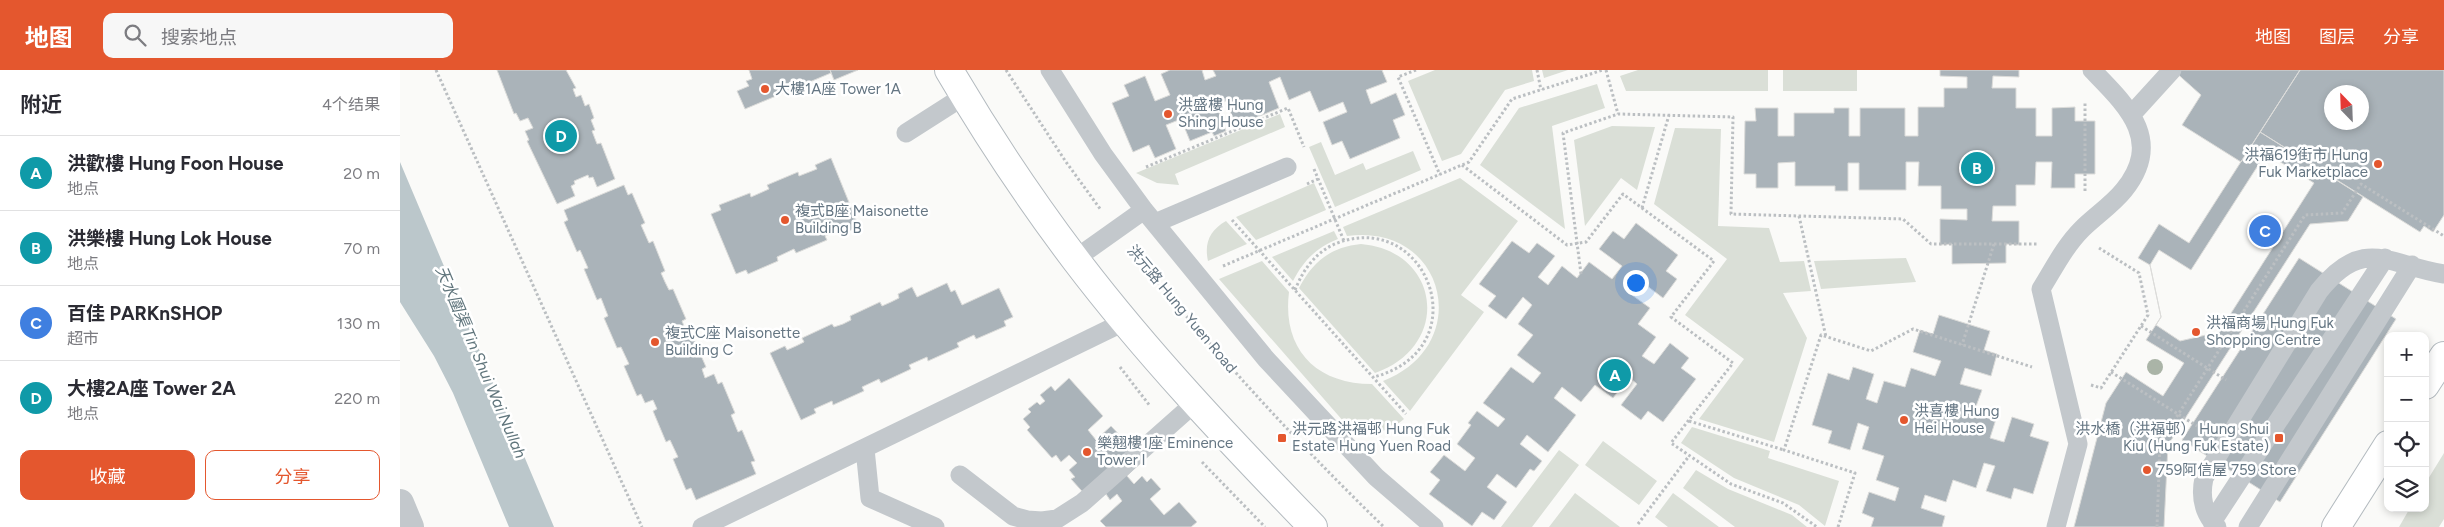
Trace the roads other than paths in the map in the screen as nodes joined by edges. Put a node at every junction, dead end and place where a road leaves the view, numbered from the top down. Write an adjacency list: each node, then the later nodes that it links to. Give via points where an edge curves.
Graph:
1 (949, 70): 5 (street)
2 (1050, 70): 9 (lane, via 1103,154)
3 (2092, 70): 6 (lane)
4 (2172, 70): 6 (lane)
5 (964, 96): 7 (lane); 11 (street, via 1024,189)
6 (2132, 114): 26 (lane, via 2141,144 2134,174 2124,190 2069,244 2041,289 2078,444)
7 (906, 133)
8 (1287, 167): 9 (lane)
9 (1150, 216): 11 (lane, via 1115,230); 25 (lane, via 1266,359 1376,476)
10 (2385, 258): 12 (lane); 20 (lane); 20 (lane, via 2368,258 2348,264 2333,274 2319,291 2204,478 2201,493 2205,509)
11 (1075, 259): 14 (street)
12 (2412, 265): 13 (lane); 27 (lane)
13 (2444, 274)
14 (1126, 321): 15 (street); 16 (lane)
15 (1196, 402): 18 (lane, via 1082,503 1057,518 1042,521 1013,516); 24 (street)
16 (865, 449): 22 (lane); 23 (lane, via 870,498)
17 (2384, 451): 28 (street)
18 (960, 475)
19 (400, 503): 21 (street)
20 (2215, 525)
21 (410, 527)
22 (702, 527)
23 (935, 527)
24 (1314, 527)
25 (1434, 527)
26 (2056, 527)
27 (2248, 527)
28 (2336, 527)

